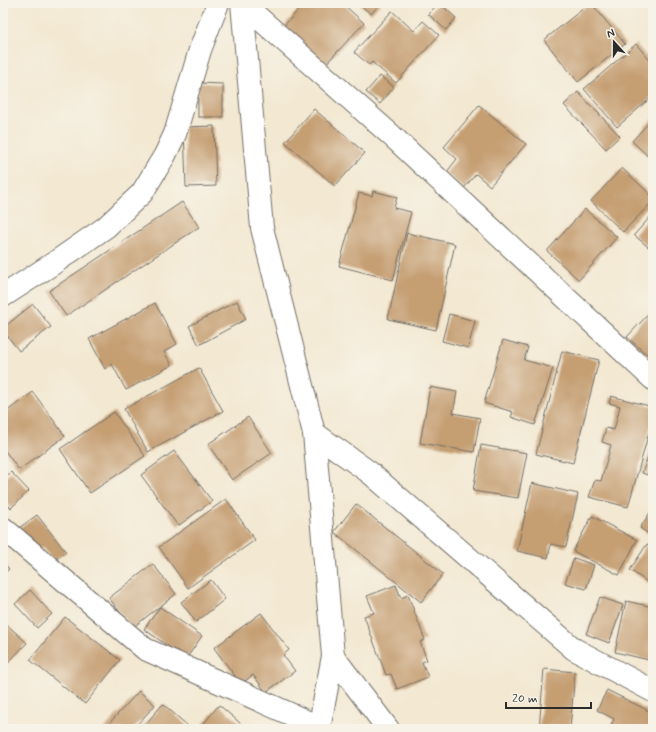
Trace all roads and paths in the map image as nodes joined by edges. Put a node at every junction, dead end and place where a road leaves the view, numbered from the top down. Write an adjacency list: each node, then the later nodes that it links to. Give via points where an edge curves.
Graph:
1 (218, 3): 3 (street, via 200,50 175,134 166,156 142,193 106,227)
2 (250, 6): 4 (street); 5 (street, via 262,228)
3 (3, 296)
4 (653, 379)
5 (314, 433): 7 (street); 8 (street, via 369,472 574,649)
6 (3, 528): 9 (street, via 146,649)
7 (333, 656): 9 (street); 10 (street)
8 (653, 691)
9 (319, 728)
10 (388, 729)

